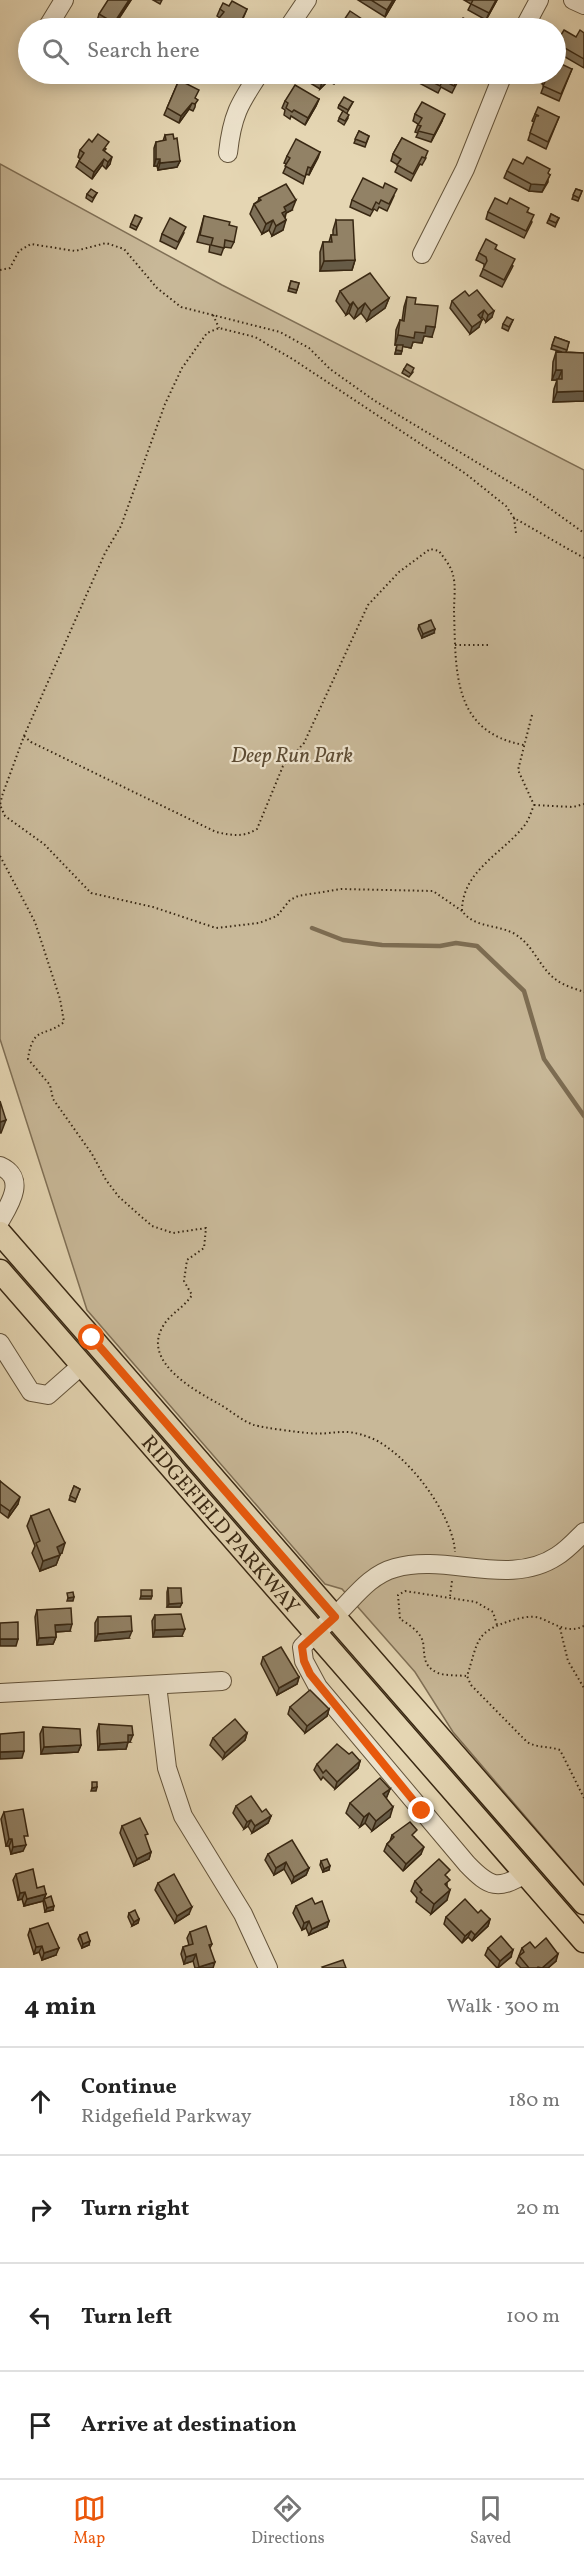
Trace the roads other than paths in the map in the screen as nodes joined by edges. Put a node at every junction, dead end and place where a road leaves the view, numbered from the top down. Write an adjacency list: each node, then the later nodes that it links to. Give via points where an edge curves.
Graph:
1 (64, 0): 6 (street)
2 (307, 0): 7 (street)
3 (539, 0): 8 (street)
4 (573, 0): 5 (street)
5 (584, 5)
6 (53, 18)
7 (295, 18)
8 (529, 18)
9 (252, 84): 11 (street, via 231,122)
10 (499, 84): 12 (street, via 465,169)
11 (228, 153)
12 (422, 254)
13 (0, 1166): 14 (street, via 10,1172 15,1186 15,1195)
14 (0, 1221)
15 (0, 1233): 20 (main road, RIDGEFIELD PARKWAY)
16 (0, 1271): 18 (main road, RIDGEFIELD PARKWAY)
17 (0, 1343): 18 (street, via 31,1392 48,1395)
18 (82, 1365): 21 (main road, RIDGEFIELD PARKWAY)
19 (584, 1532): 20 (street, via 557,1556 532,1567 407,1565 380,1574)
20 (335, 1617): 21 (street); 26 (main road, RIDGEFIELD PARKWAY)
21 (315, 1633): 25 (main road, RIDGEFIELD PARKWAY); 25 (street, via 302,1647 304,1661 318,1687 467,1864 479,1877 496,1884 505,1885)
22 (222, 1681): 23 (street)
23 (157, 1685): 24 (street); 28 (street, via 167,1768 183,1816 243,1914)
24 (0, 1693)
25 (525, 1874): 27 (main road, RIDGEFIELD PARKWAY)
26 (584, 1903)
27 (584, 1941)
28 (268, 1968)

